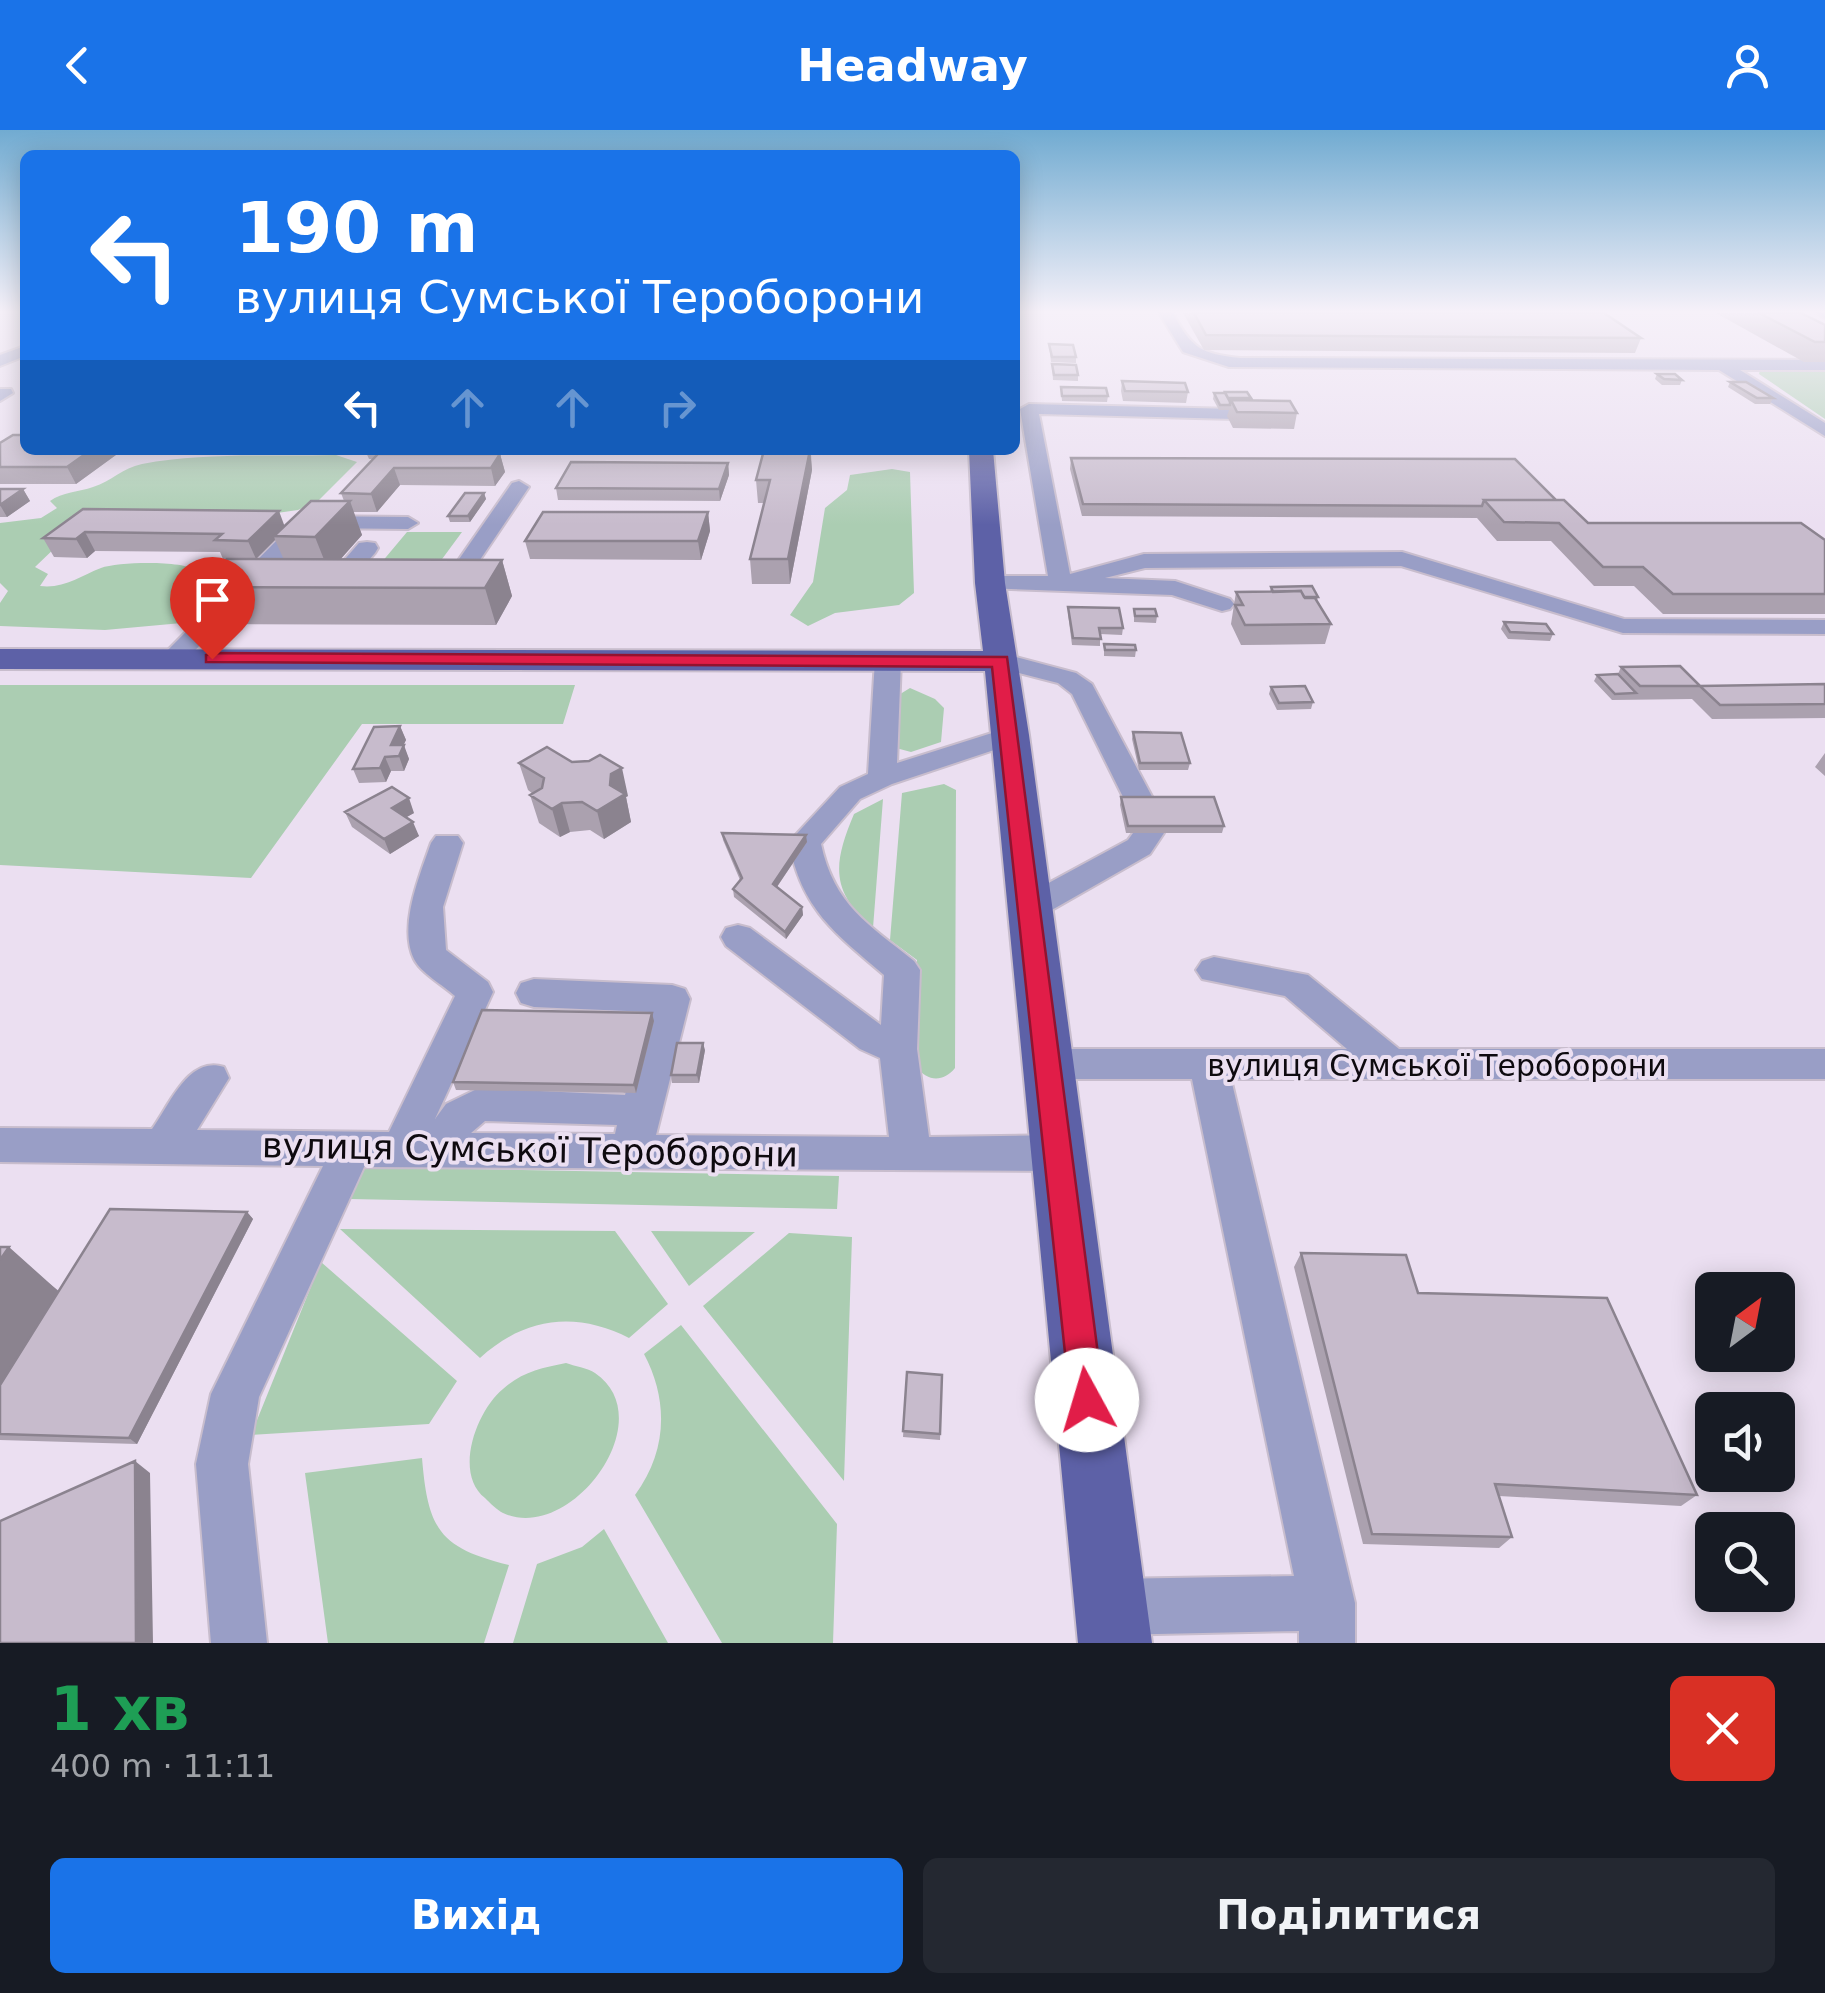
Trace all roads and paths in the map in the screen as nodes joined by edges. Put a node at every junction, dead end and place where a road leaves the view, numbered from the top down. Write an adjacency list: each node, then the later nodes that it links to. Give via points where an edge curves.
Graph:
1 (1751, 384): 3 (street)
2 (1235, 414): 9 (street, via 1029,409)
3 (1825, 431)
4 (980, 455): 8 (main road)
5 (519, 487): 13 (street, via 440,588)
6 (408, 523): 10 (street, via 306,522)
7 (368, 548): 12 (street, via 323,588)
8 (990, 583): 9 (street); 19 (main road)
9 (1060, 583): 14 (street, via 1175,588); 15 (street, via 1144,561 1402,560 1623,626)
10 (241, 587): 11 (street); 17 (street)
11 (278, 587)
12 (371, 588)
13 (486, 588)
14 (1222, 604)
15 (1825, 626)
16 (0, 659): 17 (main road)
17 (172, 659): 18 (main road)
18 (888, 660): 19 (main road); 21 (street)
19 (1000, 661): 20 (main road); 23 (street, via 1067,678 1083,690 1145,819 1140,847)
20 (1011, 735): 21 (street); 23 (main road)
21 (882, 778): 27 (street, via 850,793 805,842 810,878 843,924 902,970)
22 (447, 843): 37 (street, via 426,906 429,954 475,992)
23 (1031, 907): 28 (main road)
24 (738, 937): 27 (street, via 873,1038)
25 (1214, 970): 31 (street, via 1295,984)
26 (534, 993): 33 (street, via 672,998)
27 (898, 1049): 39 (street)
28 (1050, 1064): 30 (street, вулиця Сумської Тероборони); 38 (main road)
29 (1825, 1064): 31 (street, вулиця Сумської Тероборони)
30 (1208, 1065): 31 (street, вулиця Сумської Тероборони); 40 (street)
31 (1392, 1065)
32 (210, 1078): 35 (street)
33 (636, 1134): 37 (street, вулиця Сумської Тероборони); 39 (street, вулиця Сумської Тероборони)
34 (0, 1145): 35 (street, вулиця Сумської Тероборони)
35 (164, 1145): 36 (street, вулиця Сумської Тероборони)
36 (352, 1149): 37 (street, вулиця Сумської Тероборони); 42 (street, via 235,1394 222,1464)
37 (419, 1150)
38 (1060, 1153): 39 (street, вулиця Сумської Тероборони); 41 (main road)
39 (911, 1155)
40 (1327, 1623): 41 (street)
41 (1113, 1625)
42 (239, 1643)

